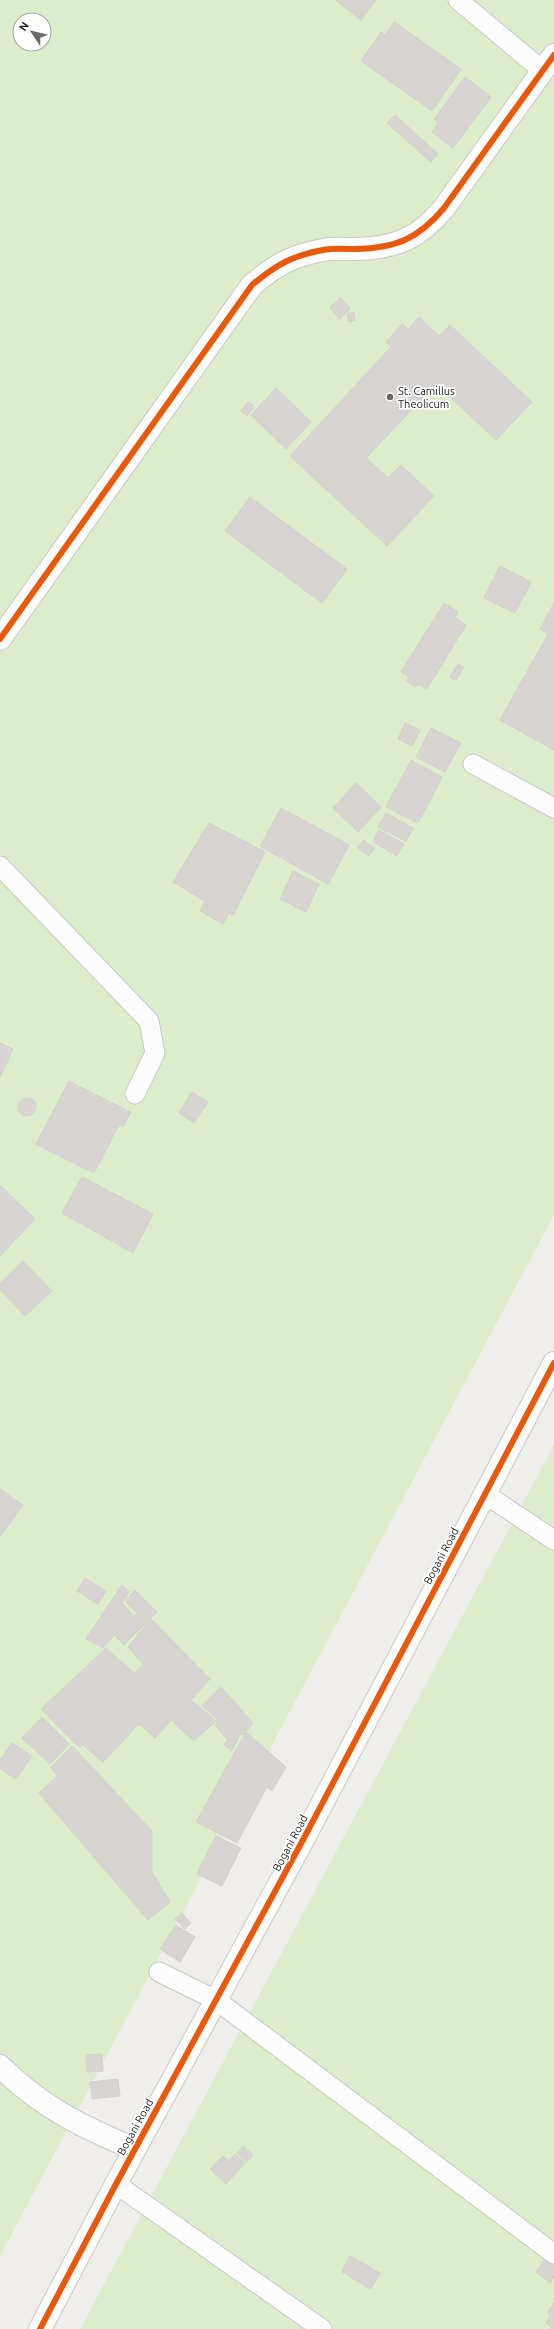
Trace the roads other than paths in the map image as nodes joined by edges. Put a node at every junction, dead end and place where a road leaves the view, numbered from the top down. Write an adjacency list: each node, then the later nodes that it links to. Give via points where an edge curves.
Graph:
1 (458, 0): 2 (lane)
2 (548, 63): 3 (street, via 444,208 425,229 406,240 380,248 324,250 298,256 275,266 252,285)
3 (0, 639)
4 (473, 764): 5 (lane)
5 (554, 808)
6 (0, 866): 7 (lane, via 149,1021 155,1053)
7 (136, 1094)
8 (554, 1363): 9 (street, Bogani Road)
9 (485, 1494): 10 (lane); 12 (street, Bogani Road)
10 (554, 1540)
11 (159, 1972): 12 (lane)
12 (216, 2000): 14 (street, Bogani Road); 16 (lane)
13 (0, 2066): 14 (street, via 47,2107 84,2128)
14 (135, 2149): 15 (street, Bogani Road)
15 (116, 2184): 17 (street, Bogani Road); 18 (lane)
16 (554, 2254)
17 (40, 2329)
18 (322, 2329)

